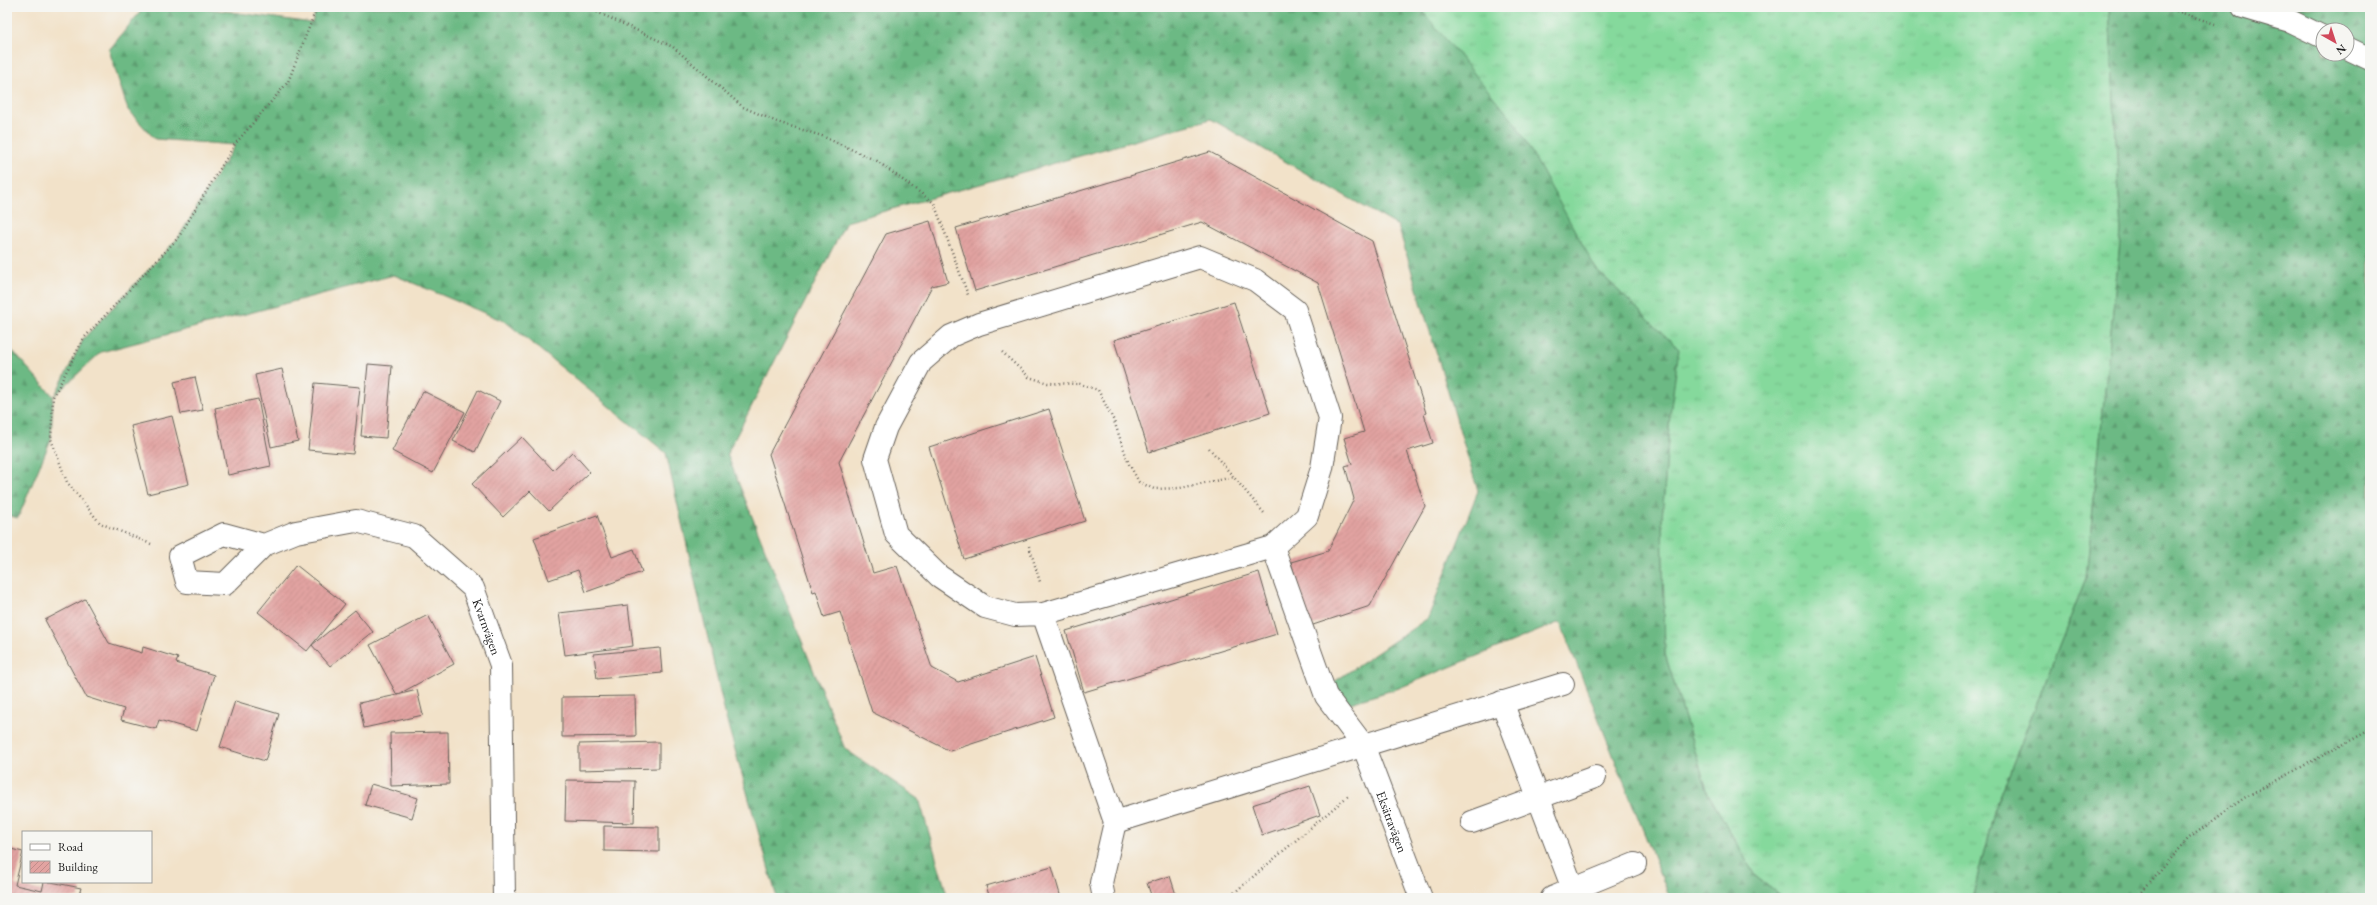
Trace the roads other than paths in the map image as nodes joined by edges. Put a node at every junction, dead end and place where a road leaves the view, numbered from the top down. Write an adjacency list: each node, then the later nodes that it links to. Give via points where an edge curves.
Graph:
1 (2243, 7): 2 (street, via 2290,21)
2 (2315, 32)
3 (2355, 52): 4 (street)
4 (2370, 59)
5 (264, 545): 5 (street, Kvarnvägen, via 225,584 187,582 180,556 224,534); 17 (street, Kvarnvägen, via 296,532 356,521 414,536 472,588 501,665)
6 (1273, 547): 7 (street); 7 (street, via 1306,516 1322,468 1330,418 1295,310 1255,280 1200,257 979,324 951,336 921,362 886,427 875,459 896,534 940,576 984,607 1014,615); 10 (street, Eksätravägen, via 1326,696)
7 (1043, 614): 13 (street)
8 (1563, 684): 9 (street)
9 (1502, 702): 10 (street); 12 (street)
10 (1363, 745): 13 (street); 19 (street, Eksätravägen)
11 (1595, 777): 12 (street)
12 (1538, 798): 14 (street); 16 (street)
13 (1114, 822): 18 (street, via 1101,883)
14 (1472, 822)
15 (1635, 864): 16 (street)
16 (1573, 889): 20 (street)
17 (504, 898)
18 (1104, 898)
19 (1421, 898)
20 (1552, 898)

